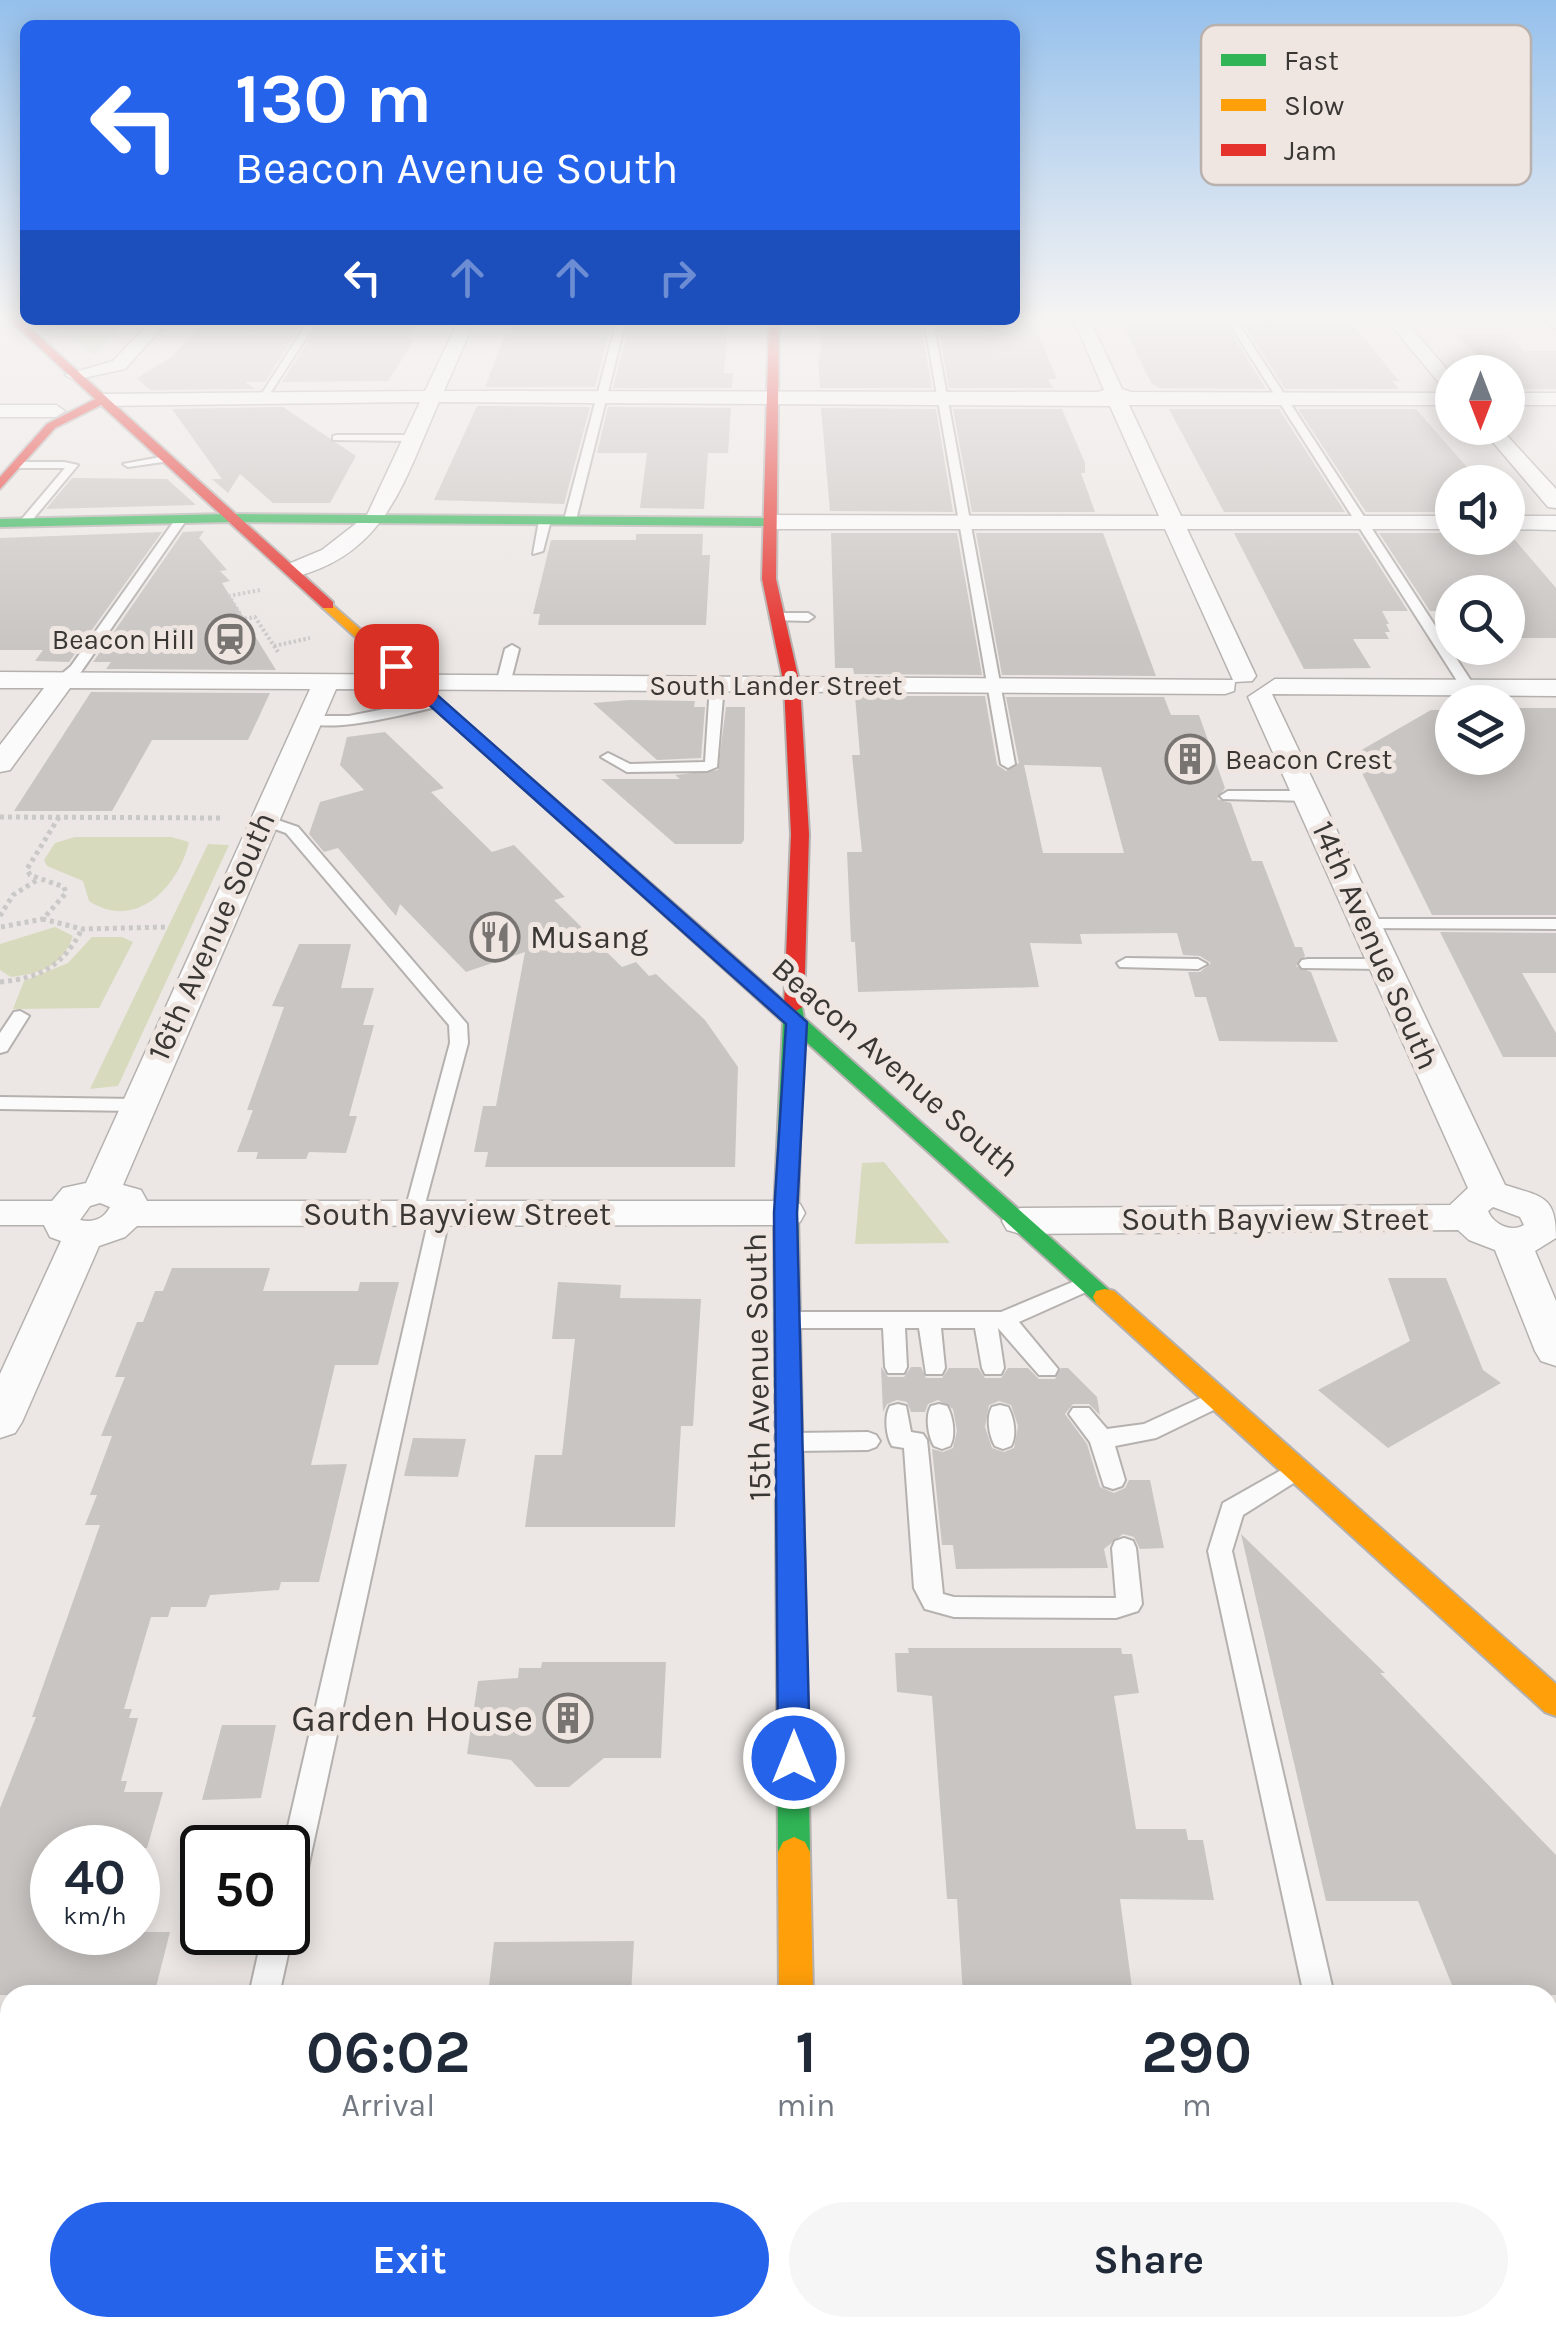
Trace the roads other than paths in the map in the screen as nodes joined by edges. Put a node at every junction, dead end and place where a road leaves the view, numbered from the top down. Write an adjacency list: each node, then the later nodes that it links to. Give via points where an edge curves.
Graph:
1 (46, 429): 14 (main road)
2 (134, 429): 12 (main road, Beacon Avenue South)
3 (414, 429): 10 (street)
4 (594, 429): 21 (lane)
5 (771, 429): 23 (main road, 15th Avenue South)
6 (948, 429): 24 (lane)
7 (1130, 429): 25 (street, 14th Avenue South)
8 (1302, 429): 27 (lane)
9 (337, 438): 10 (lane)
10 (410, 438): 18 (street)
11 (1505, 445): 16 (street)
12 (166, 459): 13 (lane); 17 (main road, Beacon Avenue South)
13 (128, 464)
14 (16, 466): 15 (main road); 22 (lane, via 69,465)
15 (0, 485)
16 (1556, 502)
17 (230, 518): 18 (main road); 19 (main road); 32 (main road, Beacon Avenue South)
18 (376, 518): 20 (main road); 32 (street, via 330,555)
19 (181, 519): 22 (main road); 37 (lane)
20 (545, 520): 21 (main road); 31 (lane)
21 (570, 520): 23 (main road)
22 (25, 522): 26 (main road)
23 (768, 522): 24 (street); 33 (main road, 15th Avenue South)
24 (965, 522): 25 (street); 44 (lane)
25 (1173, 522): 27 (street); 45 (street, 14th Avenue South)
26 (0, 523)
27 (1364, 523): 28 (street); 43 (lane)
28 (1435, 523)
29 (1525, 523): 30 (street)
30 (1556, 523)
31 (537, 551)
32 (294, 570): 39 (main road, Beacon Avenue South)
33 (776, 617): 34 (lane); 42 (main road, 15th Avenue South)
34 (808, 617)
35 (512, 649): 40 (lane)
36 (0, 680): 37 (street, South Lander Street)
37 (63, 680): 38 (street, South Lander Street); 52 (street)
38 (326, 683): 39 (street, South Lander Street); 50 (street, 16th Avenue South)
39 (413, 683): 40 (street, South Lander Street); 49 (main road, Beacon Avenue South)
40 (503, 684): 41 (street, South Lander Street, via 569,690)
41 (718, 684): 42 (street, South Lander Street); 51 (lane, via 707,768 627,768)
42 (792, 685): 44 (street, South Lander Street); 64 (main road, 15th Avenue South, via 800,834)
43 (1467, 685)
44 (993, 686): 45 (street, South Lander Street); 53 (lane)
45 (1251, 686): 46 (street, South Lander Street); 55 (street, 14th Avenue South)
46 (1435, 687)
47 (1525, 688): 48 (street, South Lander Street)
48 (1556, 688)
49 (435, 703): 50 (lane, via 349,720); 64 (main road, Beacon Avenue South)
50 (308, 720): 56 (street, 16th Avenue South)
51 (608, 757)
52 (0, 764)
53 (1008, 764)
54 (1228, 796): 55 (lane)
55 (1309, 796): 57 (street, 14th Avenue South)
56 (264, 820): 67 (street, 16th Avenue South); 72 (lane, via 292,830 458,1024)
57 (1365, 924): 58 (lane); 62 (street, 14th Avenue South)
58 (1556, 924)
59 (1126, 963): 60 (lane)
60 (1198, 964)
61 (1308, 964): 62 (lane)
62 (1384, 964): 69 (street, 14th Avenue South)
63 (20, 1016): 65 (lane)
64 (796, 1022): 71 (main road, 15th Avenue South); 73 (main road, Beacon Avenue South)
65 (0, 1046)
66 (0, 1103): 67 (lane)
67 (136, 1104): 68 (street, 16th Avenue South)
68 (114, 1202): 72 (street, South Bayview Street); 74 (street, via 77,1197)
69 (1480, 1206): 73 (street, South Bayview Street); 75 (street, via 1523,1201)
70 (0, 1212): 74 (street)
71 (786, 1213): 72 (street, South Bayview Street); 77 (main road, 15th Avenue South)
72 (427, 1214): 101 (lane)
73 (1021, 1220): 76 (main road, Beacon Avenue South)
74 (72, 1224): 91 (street)
75 (1536, 1225): 81 (street)
76 (1089, 1282): 80 (lane); 86 (main road, Beacon Avenue South)
77 (788, 1320): 78 (lane); 96 (main road, 15th Avenue South)
78 (894, 1321): 79 (lane); 82 (lane)
79 (929, 1321): 80 (lane); 83 (lane)
80 (994, 1321): 84 (lane); 85 (lane)
81 (1556, 1351)
82 (896, 1367)
83 (934, 1368)
84 (993, 1368)
85 (1048, 1369)
86 (1216, 1399): 92 (lane, via 1148,1432); 97 (main road, Beacon Avenue South)
87 (898, 1412): 99 (lane, via 934,1602 1116,1608 1129,1604 1131,1594)
88 (939, 1412): 93 (lane)
89 (1000, 1413): 94 (lane)
90 (1081, 1414): 92 (lane)
91 (0, 1422)
92 (1101, 1439): 98 (lane)
93 (942, 1440)
94 (1004, 1440)
95 (868, 1441): 96 (lane)
96 (792, 1442): 104 (main road, 15th Avenue South)
97 (1296, 1470): 100 (main road, Beacon Avenue South); 105 (lane, via 1232,1510 1220,1552)
98 (1113, 1480)
99 (1124, 1548)
100 (1556, 1702)
101 (302, 1825)
102 (273, 1955): 103 (lane)
103 (266, 1985)
104 (796, 1985)
105 (1317, 1985)

